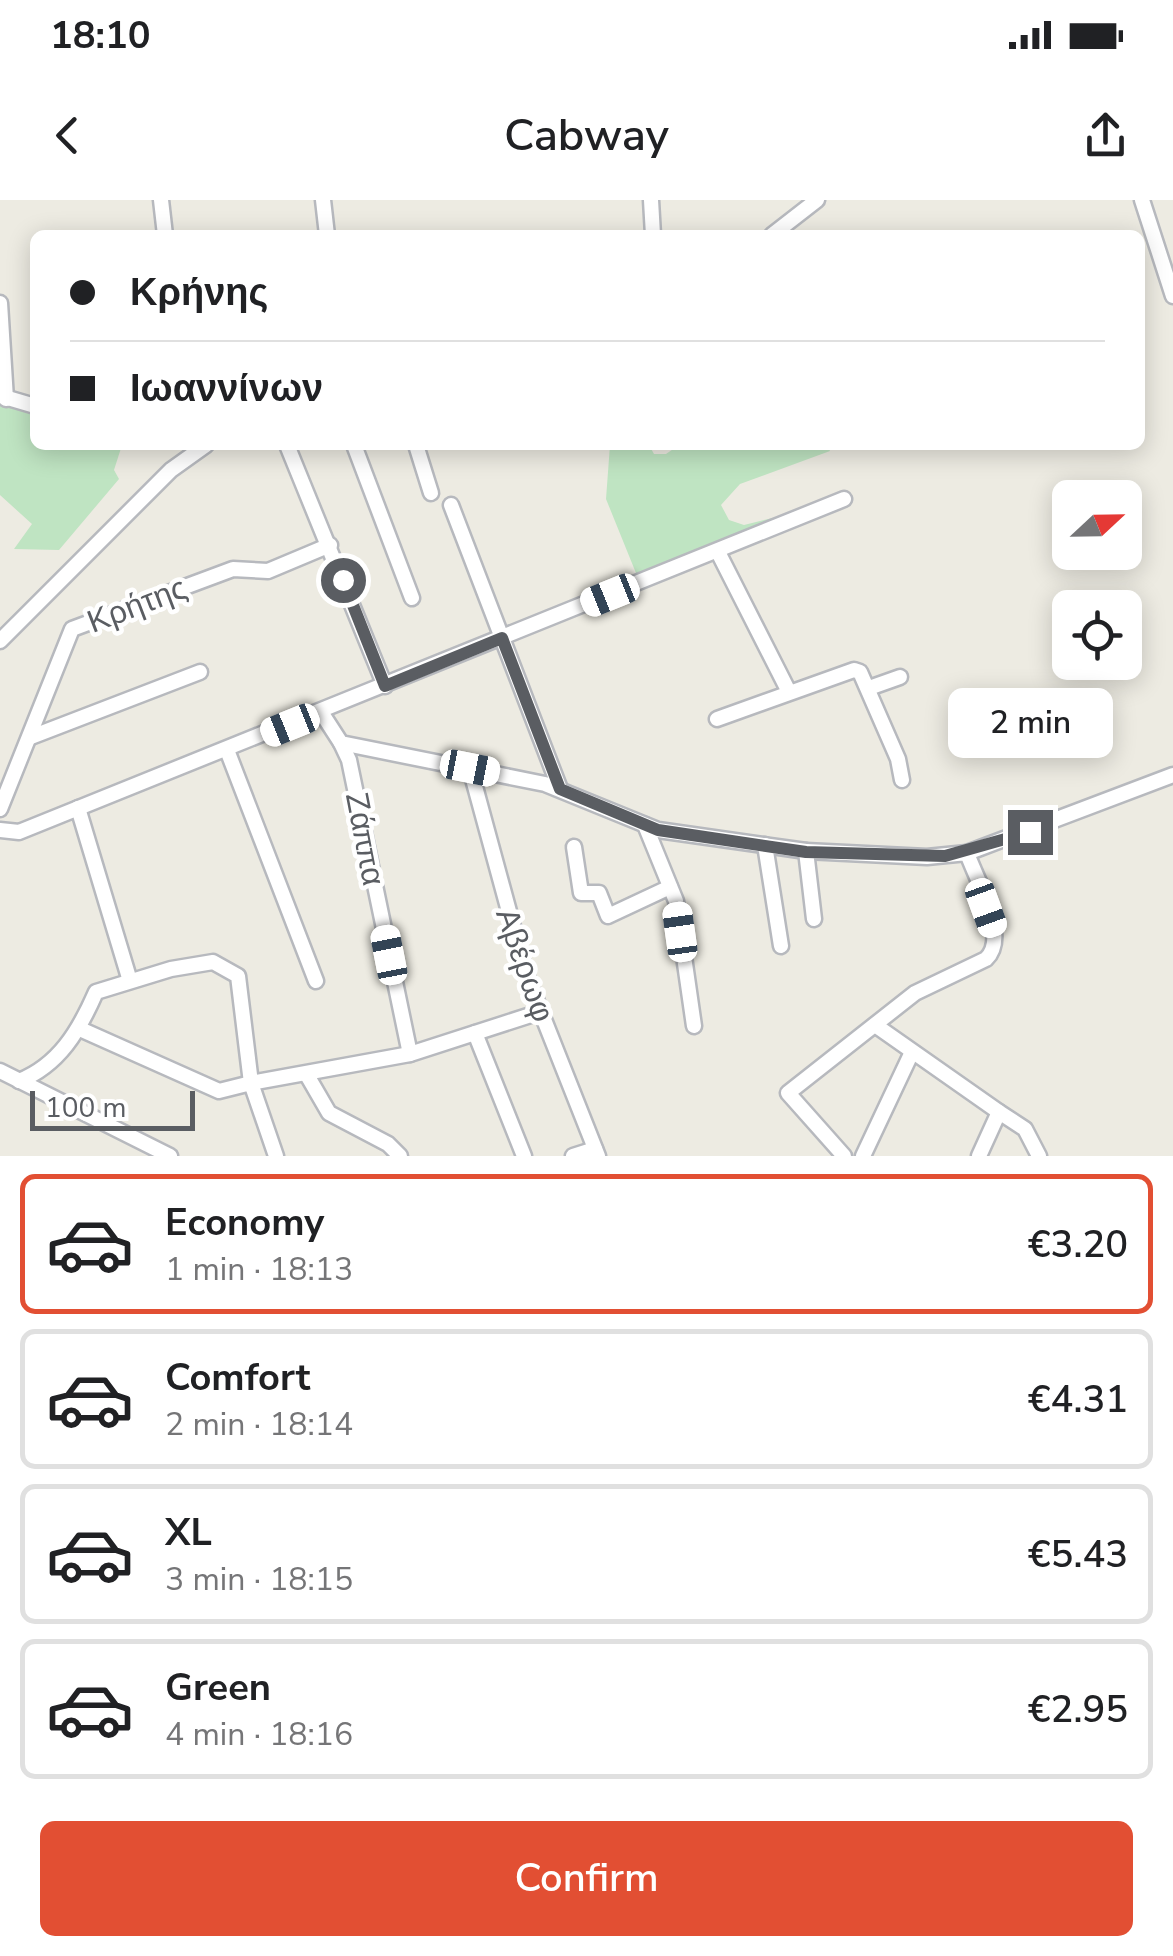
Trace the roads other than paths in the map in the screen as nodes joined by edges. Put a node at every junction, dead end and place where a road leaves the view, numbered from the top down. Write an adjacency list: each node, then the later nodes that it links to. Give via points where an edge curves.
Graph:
1 (162, 200): 6 (street)
2 (324, 200): 7 (street)
3 (651, 200): 8 (street)
4 (817, 200): 9 (street)
5 (1142, 200): 10 (street)
6 (164, 230)
7 (327, 230)
8 (653, 230)
9 (778, 230)
10 (1173, 296)
11 (0, 302): 12 (street)
12 (3, 397): 13 (street)
13 (30, 405)
14 (199, 450): 25 (street)
15 (289, 450): 21 (street)
16 (356, 450): 23 (street)
17 (418, 450): 18 (street)
18 (431, 493)
19 (844, 498): 22 (street)
20 (452, 505): 24 (street)
21 (330, 545): 28 (street); 33 (street, Κρήτης, via 268,571 233,569 72,629)
22 (718, 552): 24 (street); 30 (street)
23 (412, 598)
24 (502, 638): 28 (street); 39 (street)
25 (0, 640)
26 (200, 672): 33 (street)
27 (900, 677): 29 (street)
28 (385, 686): 31 (street)
29 (869, 688): 30 (street, via 854,670); 38 (street)
30 (789, 692): 32 (street)
31 (321, 712): 34 (street, Ζάππα); 35 (street)
32 (717, 719)
33 (31, 737): 41 (street, Κρήτης)
34 (341, 743): 36 (street); 59 (street, Ζάππα)
35 (226, 750): 40 (street); 52 (street)
36 (470, 768): 39 (street); 53 (street, Αβέρωφ)
37 (1173, 775): 47 (street)
38 (902, 780)
39 (560, 789): 42 (street)
40 (78, 808): 43 (street, via 20,832); 51 (street)
41 (0, 809)
42 (645, 825): 44 (street); 48 (street)
43 (0, 830)
44 (765, 845): 46 (street); 50 (street)
45 (574, 847): 48 (street, via 581,893 599,893 608,916)
46 (806, 852): 47 (street); 49 (street)
47 (967, 853): 54 (street, via 996,936 993,952 915,993)
48 (670, 887): 55 (street)
49 (814, 919)
50 (781, 946)
51 (130, 981): 56 (street, via 96,992); 63 (street, via 213,962 238,976)
52 (316, 981)
53 (540, 1012): 57 (street); 65 (street, Αβέρωφ)
54 (874, 1025): 58 (street); 71 (street, via 788,1093)
55 (694, 1026)
56 (80, 1029): 62 (street, via 44,1070); 63 (street, via 220,1091)
57 (475, 1034): 59 (street); 69 (street)
58 (912, 1052): 64 (street); 72 (street)
59 (410, 1054): 61 (street)
60 (0, 1072): 62 (street)
61 (307, 1075): 63 (street); 68 (street, via 329,1113)
62 (19, 1080): 66 (street)
63 (251, 1083): 67 (street)
64 (999, 1112): 73 (street); 74 (street, via 1025,1129)
65 (596, 1153): 70 (street)
66 (170, 1156)
67 (276, 1156)
68 (400, 1156)
69 (524, 1156)
70 (573, 1156)
71 (844, 1156)
72 (863, 1156)
73 (980, 1156)
74 (1040, 1156)

